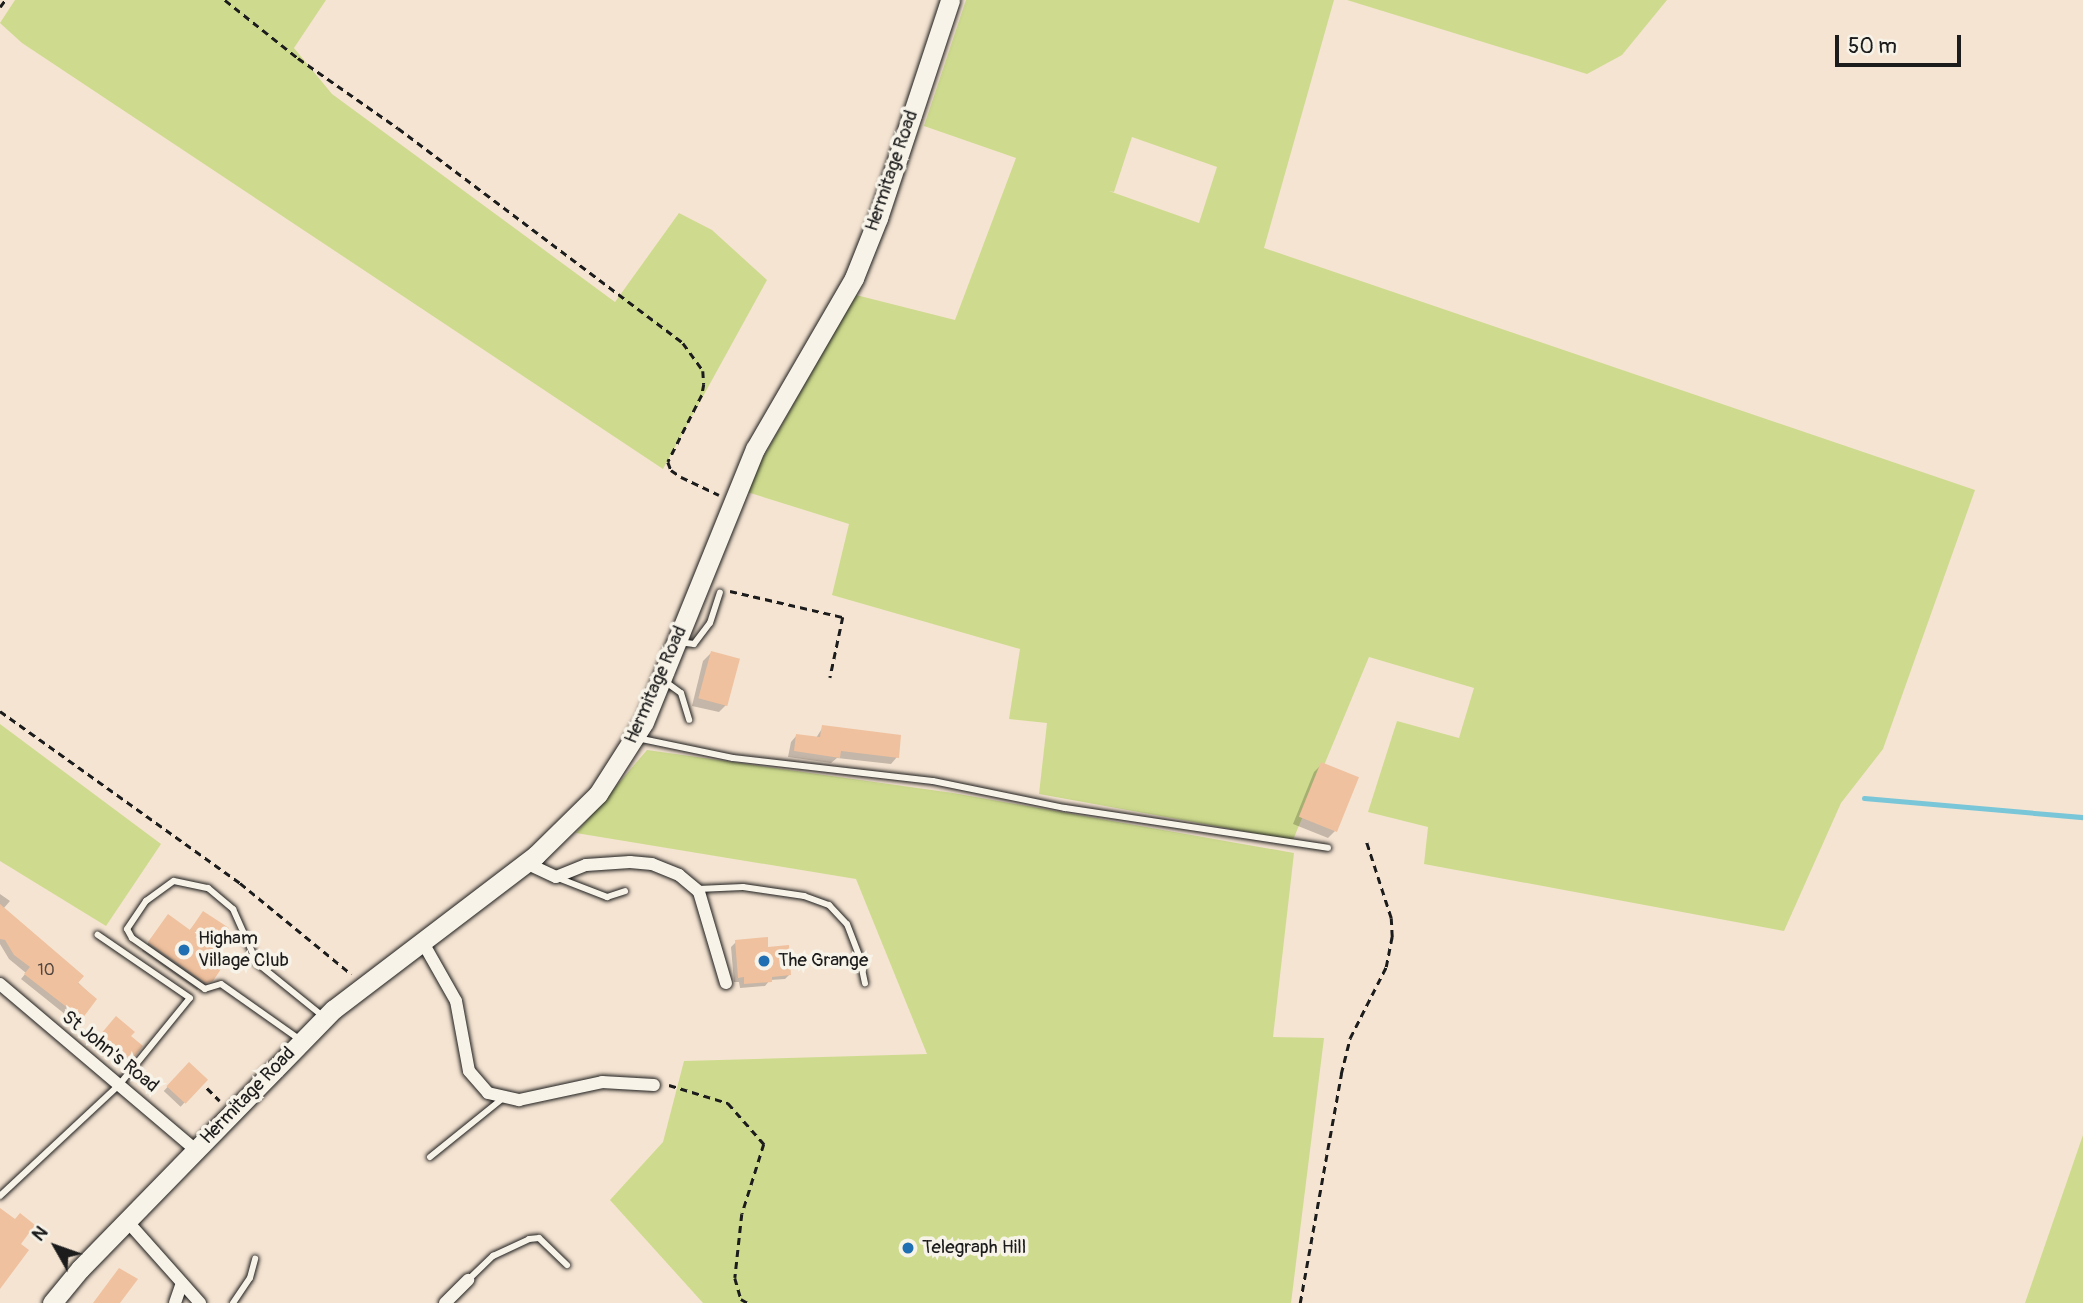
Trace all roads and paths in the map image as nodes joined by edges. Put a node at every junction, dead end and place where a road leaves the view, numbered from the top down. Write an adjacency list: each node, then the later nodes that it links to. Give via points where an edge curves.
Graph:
1 (5, 0): 4 (path)
2 (225, 0): 5 (path, via 683,343 703,371 704,384 668,461 681,477)
3 (950, 0): 5 (street, Hermitage Road, via 854,278 755,449)
4 (0, 7)
5 (732, 501): 7 (street, Hermitage Road)
6 (720, 593): 7 (lane, via 710,623 694,644); 8 (path, via 733,590 843,617)
7 (677, 641): 9 (street, Hermitage Road)
8 (830, 678)
9 (661, 679): 11 (lane, via 681,693); 12 (street, Hermitage Road)
10 (0, 711): 24 (path, via 240,883)
11 (689, 720)
12 (635, 738): 14 (lane, via 733,758 933,781 1065,808); 15 (street, Hermitage Road, via 598,794)
13 (1366, 841): 46 (path, via 1391,918 1392,937 1386,967 1350,1038 1343,1064)
14 (1328, 848)
15 (526, 863): 16 (street); 20 (street, Hermitage Road)
16 (556, 877): 17 (street, via 586,865 652,864 679,875); 18 (lane, via 607,897)
17 (696, 889): 21 (street, via 708,912); 23 (lane, via 743,887 804,896 829,905 847,925)
18 (625, 891)
19 (98, 936): 27 (lane, via 190,998)
20 (422, 942): 24 (street, Hermitage Road); 30 (street, via 456,1001 469,1071 485,1090)
21 (726, 983)
22 (0, 984): 27 (street, St John's Road)
23 (865, 984)
24 (364, 985): 25 (street, Hermitage Road)
25 (325, 1018): 26 (street, Hermitage Road); 26 (lane, via 257,963 233,909 208,888 174,881 146,901 127,929 132,938 205,989 221,984)
26 (301, 1040): 32 (street, Hermitage Road)
27 (119, 1084): 32 (street, St John's Road); 34 (lane)
28 (654, 1085): 30 (street, via 602,1083 530,1099); 45 (path, via 673,1085 728,1103 764,1144 742,1214 735,1278 741,1299)
29 (207, 1088): 31 (path)
30 (503, 1098): 33 (lane)
31 (226, 1107)
32 (196, 1150): 35 (street, Hermitage Road)
33 (430, 1157)
34 (0, 1196)
35 (127, 1221): 39 (street); 40 (street, Hermitage Road)
36 (256, 1259): 43 (lane)
37 (567, 1265): 38 (lane, via 539,1238 528,1239 493,1256)
38 (468, 1280): 44 (street)
39 (183, 1283): 41 (street); 42 (street)
40 (52, 1303)
41 (175, 1303)
42 (200, 1303)
43 (233, 1303)
44 (445, 1303)
45 (748, 1303)
46 (1300, 1303)

